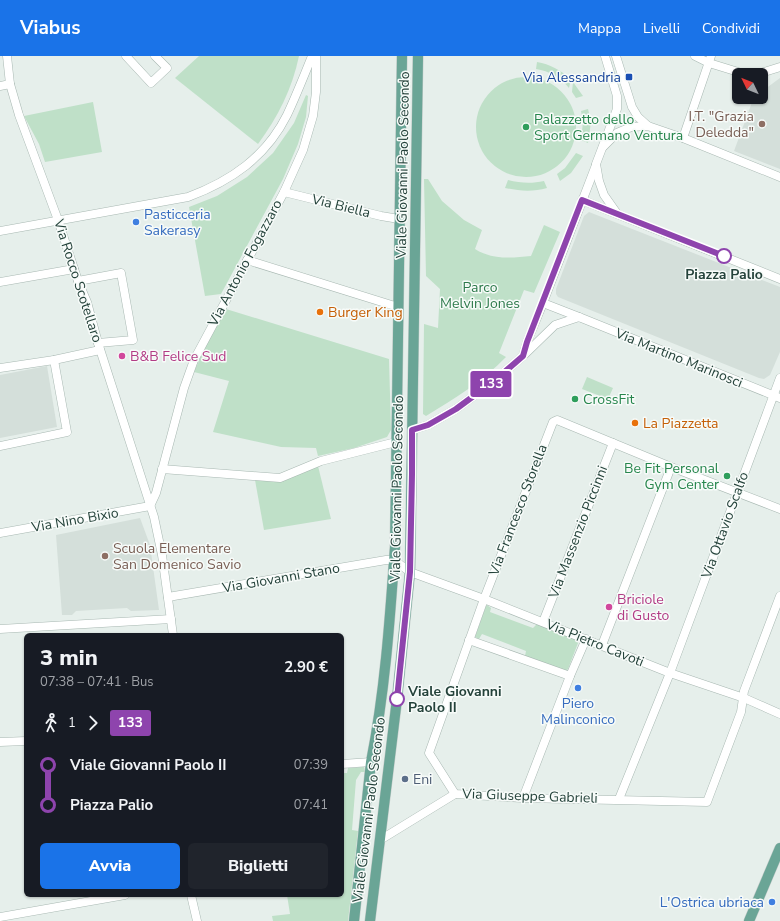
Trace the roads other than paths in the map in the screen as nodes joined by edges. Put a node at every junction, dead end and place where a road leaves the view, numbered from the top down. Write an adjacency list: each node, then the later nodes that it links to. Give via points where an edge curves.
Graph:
1 (7, 56): 15 (street, Via Rocco Scotellaro)
2 (126, 56): 3 (street, via 151,83 167,68)
3 (155, 56)
4 (312, 56): 17 (street)
5 (316, 56): 18 (street, Via Antonio Fogazzaro)
6 (402, 56): 27 (main road, Viale Giovanni Paolo Secondo)
7 (418, 56): 44 (main road, Viale Giovanni Paolo Secondo)
8 (605, 56): 21 (street, via 617,96 617,109)
9 (616, 56): 19 (street, via 632,106 638,117)
10 (695, 56): 11 (street)
11 (710, 59): 13 (street); 20 (street)
12 (780, 67): 14 (street)
13 (732, 68)
14 (768, 71)
15 (10, 84): 16 (street); 28 (street, Via Rocco Scotellaro, via 19,116)
16 (0, 86)
17 (299, 88): 18 (street, via 307,84); 28 (street, via 275,135 250,162 229,179 188,197)
18 (316, 92): 24 (street, Via Antonio Fogazzaro, via 313,116 303,150)
19 (648, 126): 20 (street); 21 (street, via 631,127 617,133)
20 (683, 138): 23 (street)
21 (603, 147): 22 (street)
22 (596, 164): 25 (street); 26 (street, via 599,181)
23 (780, 177)
24 (284, 192): 27 (street, Via Biella); 30 (street, Via Antonio Fogazzaro)
25 (582, 200): 26 (street); 35 (street)
26 (616, 213): 32 (street)
27 (399, 219): 36 (main road, Viale Giovanni Paolo Secondo)
28 (58, 220): 29 (street); 31 (street, Via Rocco Scotellaro)
29 (0, 230)
30 (247, 260): 36 (street); 49 (street, Via Antonio Fogazzaro, via 194,360)
31 (74, 269): 33 (street, Via Rocco Scotellaro); 34 (street)
32 (780, 279)
33 (78, 281): 38 (street, Via Rocco Scotellaro); 38 (street, via 120,273 133,340)
34 (0, 282)
35 (542, 303): 37 (street, Via Martino Marinosci); 39 (street)
36 (398, 308): 45 (main road, Viale Giovanni Paolo Secondo)
37 (579, 317): 39 (street, via 555,325); 43 (street, Via Martino Marinosci)
38 (100, 347): 40 (street); 51 (street, Via Rocco Scotellaro)
39 (523, 356): 44 (street, via 456,409 428,425)
40 (54, 360): 41 (street); 47 (street, via 67,432)
41 (0, 368)
42 (780, 378): 43 (street, Via Ottavio Scalfo)
43 (776, 396): 50 (street, Via Ottavio Scalfo)
44 (412, 430): 55 (main road, Viale Giovanni Paolo Secondo)
45 (396, 442): 49 (street, via 320,461 280,478); 54 (main road, Viale Giovanni Paolo Secondo)
46 (613, 443): 48 (street); 58 (street, Via Francesco Storella, via 557,420 553,422); 60 (street, Via Massenzio Piccinni)
47 (0, 446)
48 (671, 467): 50 (street); 66 (street)
49 (162, 469): 51 (street, Via Antonio Fogazzaro)
50 (737, 492): 52 (street); 67 (street, Via Ottavio Scalfo)
51 (150, 506): 53 (street, Via Nino Bixio); 57 (street, Via Rocco Scotellaro, via 162,555)
52 (780, 509)
53 (0, 533)
54 (394, 560): 55 (street, Via Pietro Cavoti); 57 (street, Via Giovanni Stano); 73 (main road, Viale Giovanni Paolo Secondo, via 390,624)
55 (410, 572): 58 (street, Via Pietro Cavoti); 74 (main road, Viale Giovanni Paolo Secondo)
56 (780, 596): 69 (street, via 744,691)
57 (168, 597): 59 (street, Via Rocco Scotellaro)
58 (484, 599): 60 (street, Via Pietro Cavoti); 65 (street, Via Giuseppe Gabrieli)
59 (171, 619): 62 (street); 63 (street, Via Rocco Scotellaro)
60 (543, 622): 64 (street, Via Pietro Cavoti)
61 (0, 629): 62 (street)
62 (46, 631)
63 (173, 633)
64 (586, 639): 66 (street, Via Pietro Cavoti); 68 (street)
65 (469, 640): 68 (street); 76 (street, Via Giuseppe Gabrieli, via 429,753)
66 (602, 645): 67 (street, Via Pietro Cavoti)
67 (670, 673): 69 (street, Via Pietro Cavoti); 78 (street, Via Ottavio Scalfo)
68 (570, 676): 77 (street)
69 (744, 698): 70 (street, Via Pietro Cavoti); 78 (street, Via Giuseppe Gabrieli, via 707,802)
70 (780, 714)
71 (24, 741): 72 (street)
72 (0, 742)
73 (372, 762): 74 (main road); 75 (street); 85 (main road, Viale Giovanni Paolo Secondo)
74 (388, 763): 79 (main road, Viale Giovanni Paolo Secondo)
75 (344, 764)
76 (455, 794): 77 (street, Via Giuseppe Gabrieli); 79 (street)
77 (523, 798): 78 (street, Via Giuseppe Gabrieli)
78 (619, 799)
79 (380, 840): 86 (main road, Viale Giovanni Paolo Secondo)
80 (780, 848): 87 (main road)
81 (114, 897): 83 (street)
82 (191, 897): 84 (street)
83 (0, 917)
84 (196, 921)
85 (354, 921)
86 (370, 921)
87 (749, 921)

